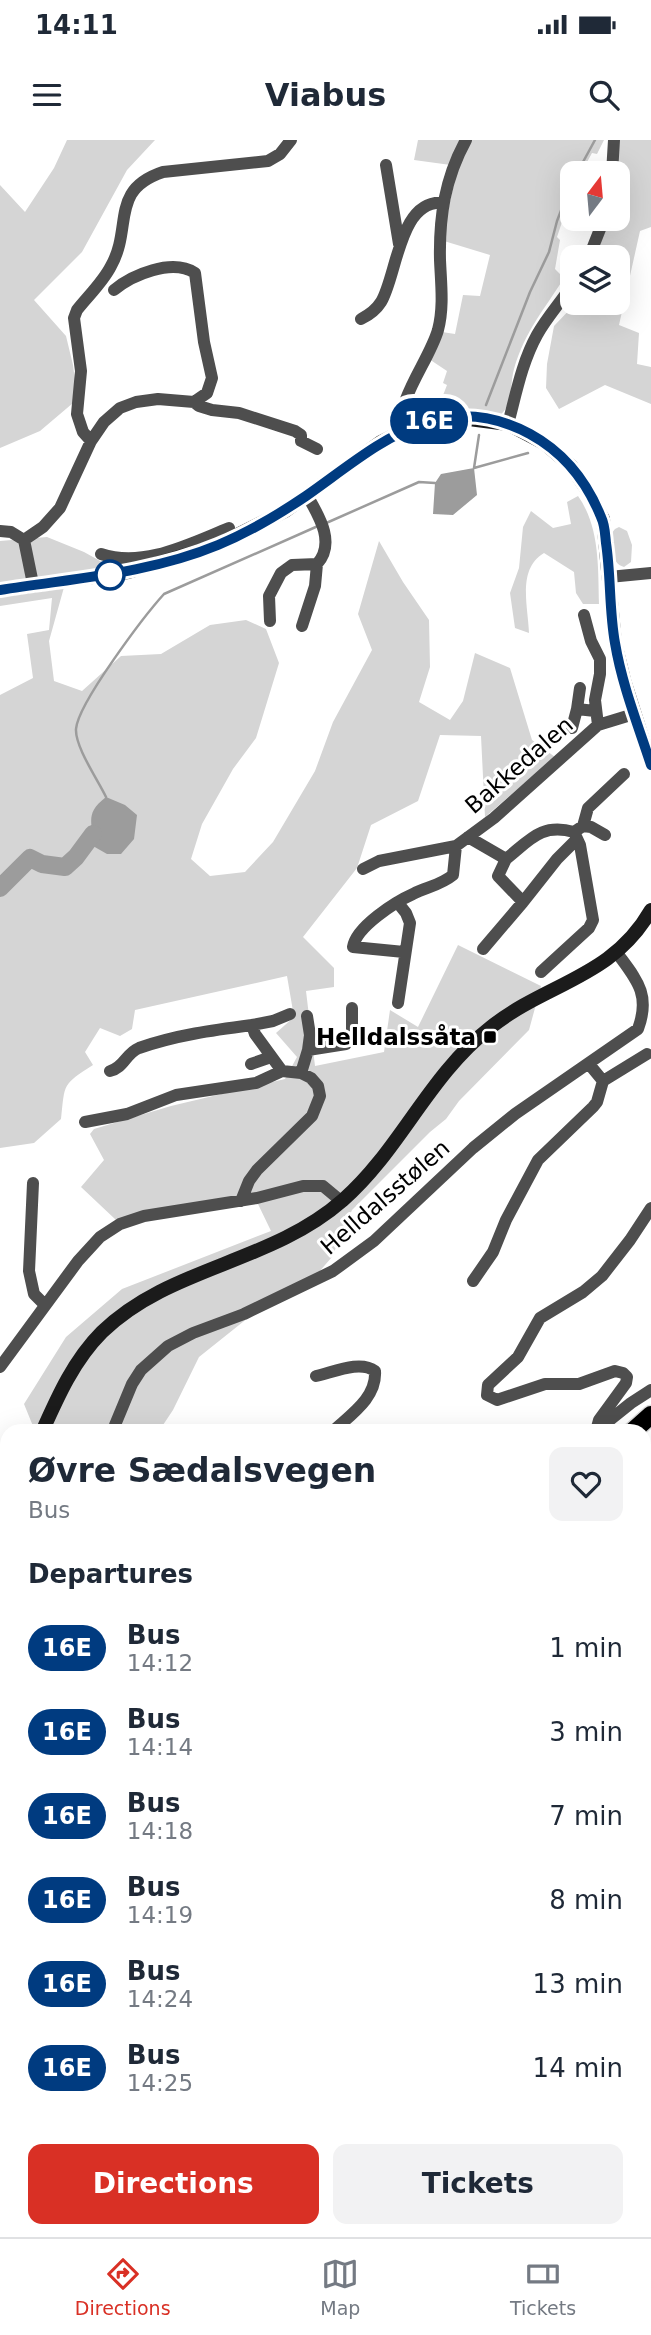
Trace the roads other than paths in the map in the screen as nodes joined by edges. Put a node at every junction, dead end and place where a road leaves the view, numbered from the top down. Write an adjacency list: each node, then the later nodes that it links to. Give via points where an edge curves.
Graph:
1 (291, 140): 14 (street, via 280,155 268,161 163,172 135,186 127,200 111,266 74,318 81,371 78,414)
2 (466, 140): 6 (street)
3 (614, 140): 4 (street)
4 (613, 161)
5 (386, 165): 7 (street)
6 (443, 203): 7 (street, via 420,212); 13 (street, via 441,314 435,340 402,412)
7 (399, 244): 10 (street, via 382,301)
8 (114, 290): 11 (street, via 126,280 156,270 187,268 195,273 212,378 207,393)
9 (560, 301): 12 (street, via 527,355)
10 (361, 319)
11 (194, 402): 14 (street, via 135,402 104,422); 15 (street, via 282,426)
12 (508, 424): 13 (main road, via 442,418); 23 (main road, via 560,455 581,479 603,519)
13 (401, 431): 16 (main road)
14 (91, 441): 19 (street, via 60,508)
15 (317, 449)
16 (307, 495): 21 (street, via 322,525 326,550); 24 (main road, via 234,538 191,555 128,572)
17 (229, 528): 20 (street, via 143,558 126,560)
18 (0, 531): 19 (street)
19 (24, 540): 24 (street)
20 (101, 554)
21 (317, 564): 27 (street, via 292,565 281,573 269,596); 28 (street)
22 (651, 573): 23 (street)
23 (609, 577): 31 (main road, via 615,643)
24 (33, 584): 25 (main road)
25 (0, 590)
26 (584, 615): 32 (street, Bakkedalen, via 600,659)
27 (270, 621)
28 (302, 626)
29 (580, 688): 30 (street)
30 (577, 709): 32 (street); 33 (street)
31 (634, 714): 32 (street, Bakkedalen); 34 (main road)
32 (597, 718): 38 (street, Bakkedalen, via 494,818)
33 (572, 728)
34 (651, 765)
35 (624, 774): 36 (street, via 588,808)
36 (578, 832): 37 (street, via 591,827); 40 (street, via 543,830); 42 (street); 48 (street, via 593,920)
37 (605, 835)
38 (468, 837): 39 (street, Bakkedalen); 40 (street, Bakkedalen)
39 (456, 846): 41 (street, Bakkedalen, via 379,861); 43 (street, via 453,874 446,881)
40 (506, 859): 42 (street, via 498,876)
41 (363, 869)
42 (523, 902): 45 (street)
43 (398, 903): 46 (street, via 410,923); 46 (street, via 370,922 353,947)
44 (651, 910): 47 (main road)
45 (483, 949)
46 (404, 952): 49 (street)
47 (617, 953): 53 (street, Helldalsstølen, via 650,996); 67 (main road, via 509,1013 465,1049 379,1162)
48 (541, 972)
49 (398, 1003)
50 (352, 1008): 55 (street, via 352,1032 346,1044)
51 (290, 1014): 54 (street)
52 (307, 1016): 55 (street)
53 (649, 1020): 58 (street, Helldalsstølen)
54 (252, 1025): 57 (street); 60 (street, via 159,1042 128,1054 120,1067)
55 (308, 1050): 62 (street)
56 (647, 1054): 63 (street)
57 (271, 1057): 59 (street); 61 (street)
58 (589, 1063): 63 (street); 75 (street, Helldalsstølen, via 473,1148 374,1241 333,1271 154,1356 126,1395)
59 (251, 1064)
60 (110, 1071)
61 (282, 1071): 62 (street); 64 (street, via 256,1083 176,1096 127,1114)
62 (301, 1073): 66 (street, via 318,1086 318,1106 257,1170)
63 (603, 1081): 69 (street, via 593,1107 538,1160 493,1252)
64 (85, 1122)
65 (33, 1183): 70 (street, via 29,1271 34,1294)
66 (241, 1201): 67 (street, via 313,1185 330,1190); 70 (street, via 120,1224 87,1250)
67 (341, 1201): 74 (main road, via 280,1242 172,1285 127,1311 80,1359)
68 (651, 1208): 77 (street, via 602,1276 540,1318 518,1357 486,1391 496,1400 534,1386 579,1384 615,1371 622,1373 626,1383)
69 (473, 1281)
70 (45, 1305): 71 (street)
71 (0, 1367)
72 (316, 1376): 76 (street, via 352,1367 375,1371 372,1392)
73 (651, 1390): 78 (street)
74 (46, 1424)
75 (116, 1424)
76 (340, 1424)
77 (598, 1424)
78 (605, 1424)

